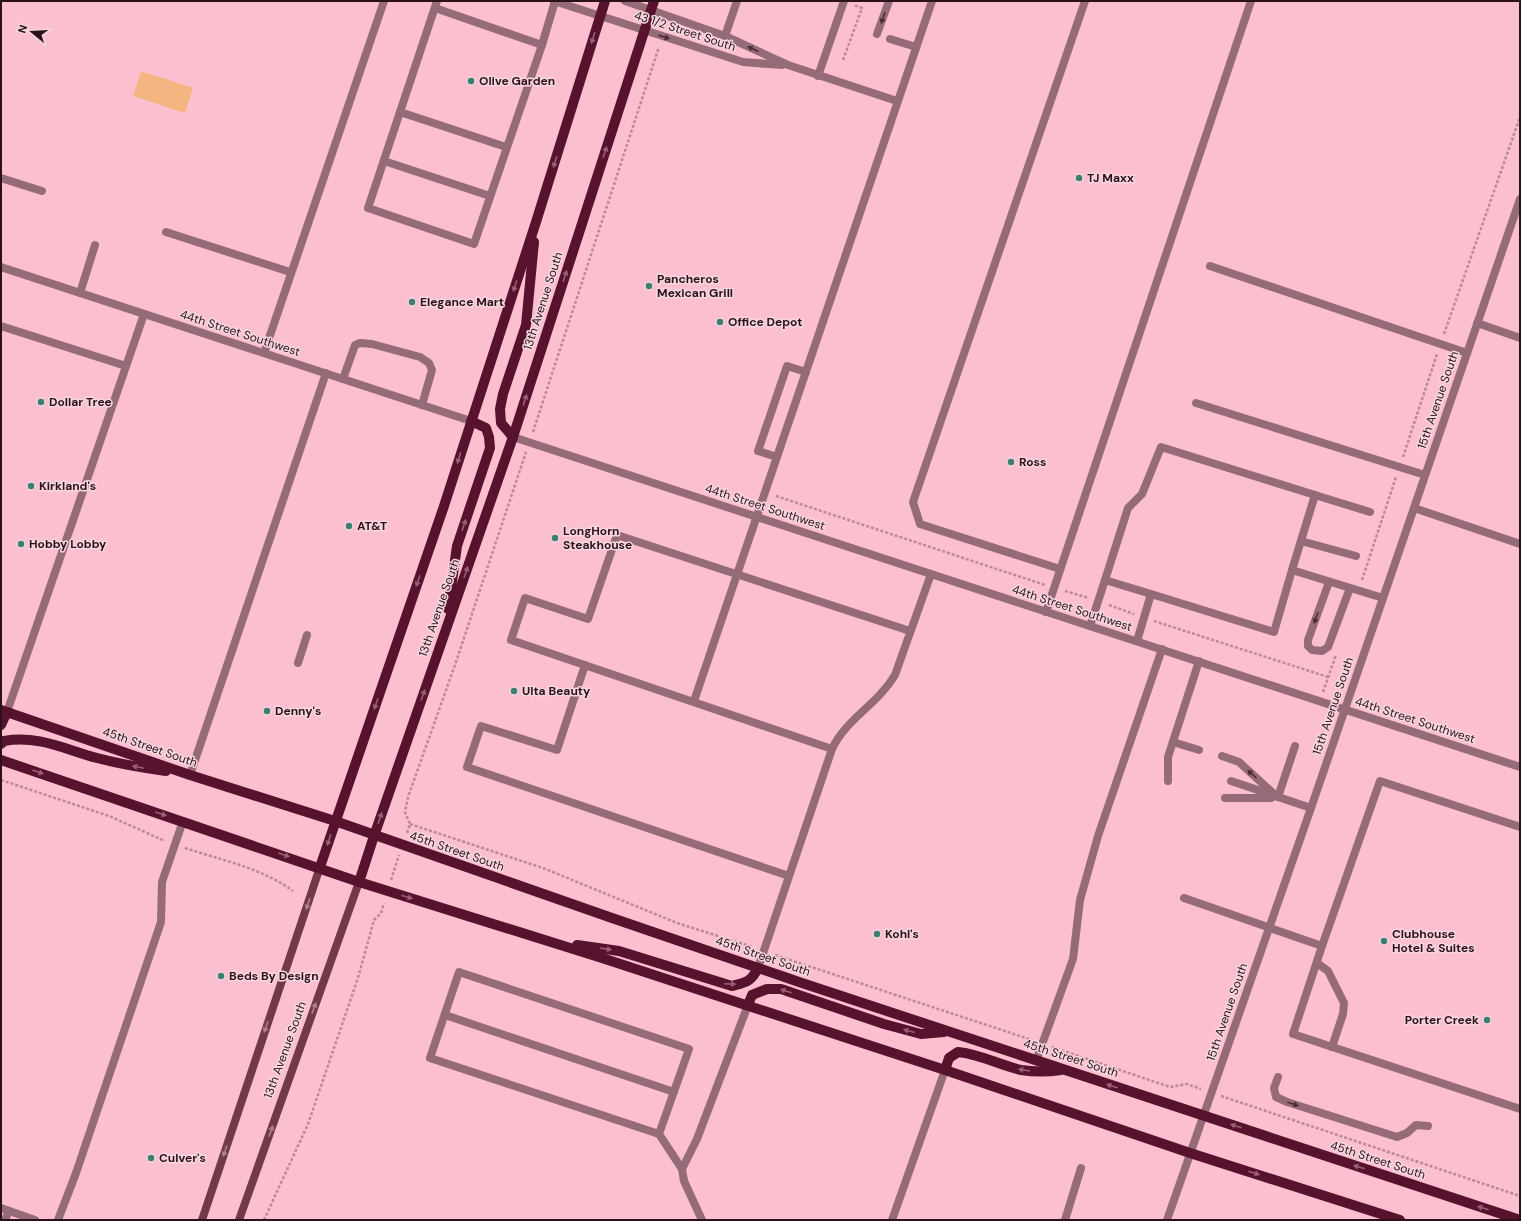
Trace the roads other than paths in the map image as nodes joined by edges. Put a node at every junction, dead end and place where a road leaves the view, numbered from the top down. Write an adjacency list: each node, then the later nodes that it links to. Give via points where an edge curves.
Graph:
1 (384, 1): 35 (street)
2 (554, 1): 13 (street, 43 1/2 Street South); 18 (street)
3 (605, 1): 13 (main road, 13th Avenue South)
4 (625, 1): 12 (street, 43 1/2 Street South)
5 (737, 1): 16 (street)
6 (844, 1): 21 (street)
7 (889, 1): 15 (street, one-way to 15)
8 (932, 1): 19 (street)
9 (1085, 1): 60 (street, via 913,502 920,524)
10 (1251, 1): 60 (street)
11 (436, 4): 18 (street); 23 (street)
12 (652, 5): 14 (main road, 13th Avenue South); 16 (street, 43 1/2 Street South)
13 (600, 17): 14 (street, 43 1/2 Street South); 30 (main road, 13th Avenue South, one-way to 30)
14 (644, 31): 20 (street, 43 1/2 Street South, one-way to 20, via 743,62); 50 (main road, 13th Avenue South, one-way to 14)
15 (877, 34)
16 (726, 36): 20 (street, 43 1/2 Street South, one-way to 16)
17 (890, 39): 19 (street)
18 (542, 45): 24 (street)
19 (916, 48): 22 (street)
20 (788, 65): 21 (street, 43 1/2 Street South)
21 (818, 76): 22 (street, 43 1/2 Street South)
22 (897, 101): 44 (street)
23 (400, 112): 24 (street); 25 (street)
24 (506, 147): 28 (street)
25 (384, 160): 28 (street); 28 (street, via 368,208 474,244)
26 (1, 178): 27 (street)
27 (42, 191)
28 (490, 196)
29 (1520, 199): 38 (street, 15th Avenue South)
30 (536, 222): 49 (main road, 13th Avenue South, one-way to 49); 50 (main road, via 526,325 500,409 501,423)
31 (166, 232): 35 (street)
32 (95, 246): 36 (street)
33 (1210, 266): 42 (street)
34 (1, 267): 36 (street, 44th Street Southwest)
35 (290, 272): 41 (street)
36 (80, 293): 37 (street, 44th Street Southwest)
37 (144, 314): 41 (street, 44th Street Southwest); 43 (street)
38 (1477, 323): 40 (street); 42 (street, 15th Avenue South)
39 (1, 326): 43 (street)
40 (1520, 338)
41 (264, 353): 45 (street, 44th Street Southwest)
42 (1467, 353): 52 (street, 15th Avenue South)
43 (126, 366): 81 (street)
44 (806, 372): 51 (street); 51 (street, via 787,366 772,408 758,451)
45 (326, 373): 46 (street, 44th Street Southwest); 93 (street)
46 (343, 379): 48 (street, 44th Street Southwest); 48 (street, via 354,345 360,343 420,357 429,363 432,370)
47 (1196, 402): 52 (street)
48 (422, 405): 49 (street, 44th Street Southwest)
49 (471, 421): 72 (main road, one-way to 49, via 457,546 490,448 486,428); 100 (main road, 13th Avenue South, one-way to 100)
50 (513, 437): 56 (street, 44th Street Southwest); 72 (main road, 13th Avenue South, one-way to 50)
51 (777, 457): 56 (street)
52 (1425, 474): 54 (street, 15th Avenue South)
53 (1315, 495): 55 (street); 57 (street); 64 (street, via 1161,447 1142,494 1128,508)
54 (1414, 508): 58 (street); 68 (street, 15th Avenue South)
55 (1370, 512)
56 (757, 517): 62 (street, 44th Street Southwest); 63 (street)
57 (1302, 541): 59 (street); 61 (street)
58 (1520, 544)
59 (1356, 556)
60 (1060, 569): 69 (street)
61 (1292, 570): 65 (street); 67 (street, via 1274,632)
62 (931, 574): 69 (street, 44th Street Southwest); 71 (street)
63 (737, 575): 71 (street); 78 (street, via 617,535 588,619 525,598 511,640); 79 (street)
64 (1105, 580): 67 (street); 70 (street)
65 (1329, 582): 66 (street); 66 (street, one-way to 66, via 1308,640 1308,646 1312,650 1322,651 1328,647)
66 (1350, 588): 68 (street)
67 (1151, 594): 74 (street)
68 (1383, 598): 80 (street, 15th Avenue South)
69 (1046, 612): 70 (street, 44th Street Southwest)
70 (1090, 626): 74 (street, 44th Street Southwest)
71 (910, 631): 86 (street, via 889,685 846,726)
72 (445, 632): 102 (main road, 13th Avenue South, one-way to 72)
73 (308, 634): 77 (street)
74 (1137, 641): 75 (street, 44th Street Southwest)
75 (1162, 649): 76 (street, 44th Street Southwest); 116 (street, via 1098,836 1080,900 1073,959)
76 (1199, 661): 80 (street, 44th Street Southwest); 83 (street)
77 (298, 663)
78 (585, 665): 79 (street); 104 (street, via 557,750 480,726 467,767)
79 (694, 701): 86 (street)
80 (1345, 709): 92 (street, 44th Street Southwest); 98 (street, 15th Avenue South)
81 (4, 711): 82 (main road); 93 (main road, 45th Street South)
82 (1, 726)
83 (1173, 742): 87 (street); 89 (street)
84 (1, 744): 93 (main road, one-way to 84, via 97,758 35,740 18,739 4,741)
85 (1295, 746): 97 (street)
86 (832, 749): 104 (street)
87 (1199, 750)
88 (1222, 756): 97 (street, one-way to 88, via 1239,762)
89 (1168, 757): 91 (street); 94 (street)
90 (1, 760): 99 (main road, one-way to 99)
91 (1174, 764)
92 (1520, 767)
93 (190, 775): 100 (main road, 45th Street South)
94 (1168, 781)
95 (1231, 781): 97 (street)
96 (1225, 798): 97 (street)
97 (1278, 798): 98 (street)
98 (1311, 808): 107 (street, 15th Avenue South)
99 (183, 821): 103 (main road, one-way to 103); 131 (street, via 162,882 161,922)
100 (335, 821): 102 (main road, 45th Street South); 103 (main road, 13th Avenue South, one-way to 103)
101 (1520, 826): 109 (street, via 1380,781)
102 (374, 836): 105 (main road, 13th Avenue South); 111 (main road, 45th Street South)
103 (320, 867): 105 (main road); 132 (main road, 13th Avenue South, one-way to 132)
104 (789, 876): 111 (street)
105 (359, 882): 108 (main road, one-way to 108); 133 (main road, 13th Avenue South, one-way to 105)
106 (1184, 898): 107 (street)
107 (1269, 927): 109 (street); 122 (street, 15th Avenue South)
108 (540, 938): 111 (main road, one-way to 111, via 619,952 732,986 754,977); 112 (main road)
109 (1322, 946): 110 (street)
110 (1317, 963): 115 (street, via 1328,972 1344,1003 1344,1014); 115 (street, via 1293,1034)
111 (758, 968): 114 (main road, 45th Street South)
112 (748, 1006): 114 (main road, one-way to 112, via 921,1034 781,989 766,989 752,996); 117 (main road); 127 (street, via 697,1139)
113 (445, 1015): 120 (street); 120 (street, via 459,972 689,1049); 124 (street, via 430,1058)
114 (948, 1031): 116 (main road, 45th Street South)
115 (1332, 1047): 121 (street)
116 (1036, 1061): 118 (main road, 45th Street South)
117 (945, 1070): 118 (main road, one-way to 117, via 1020,1070 972,1053 958,1052 949,1058); 125 (main road); 135 (street)
118 (1062, 1070): 122 (main road, 45th Street South, one-way to 118)
119 (1278, 1077): 123 (street, one-way to 123, via 1274,1088 1276,1097 1287,1102 1397,1137 1416,1125)
120 (674, 1092): 124 (street)
121 (1520, 1109)
122 (1203, 1115): 125 (street, 15th Avenue South); 139 (main road, 45th Street South, one-way to 122)
123 (1428, 1126)
124 (659, 1134): 127 (street)
125 (1190, 1152): 137 (street, 15th Avenue South); 138 (main road, one-way to 138)
126 (1081, 1168): 136 (street)
127 (682, 1169): 134 (street, via 684,1181)
128 (5, 1210): 129 (street); 130 (street)
129 (5, 1220)
130 (35, 1220)
131 (58, 1220)
132 (202, 1220)
133 (239, 1220)
134 (702, 1220)
135 (892, 1220)
136 (1065, 1220)
137 (1167, 1220)
138 (1400, 1220)
139 (1520, 1220)

